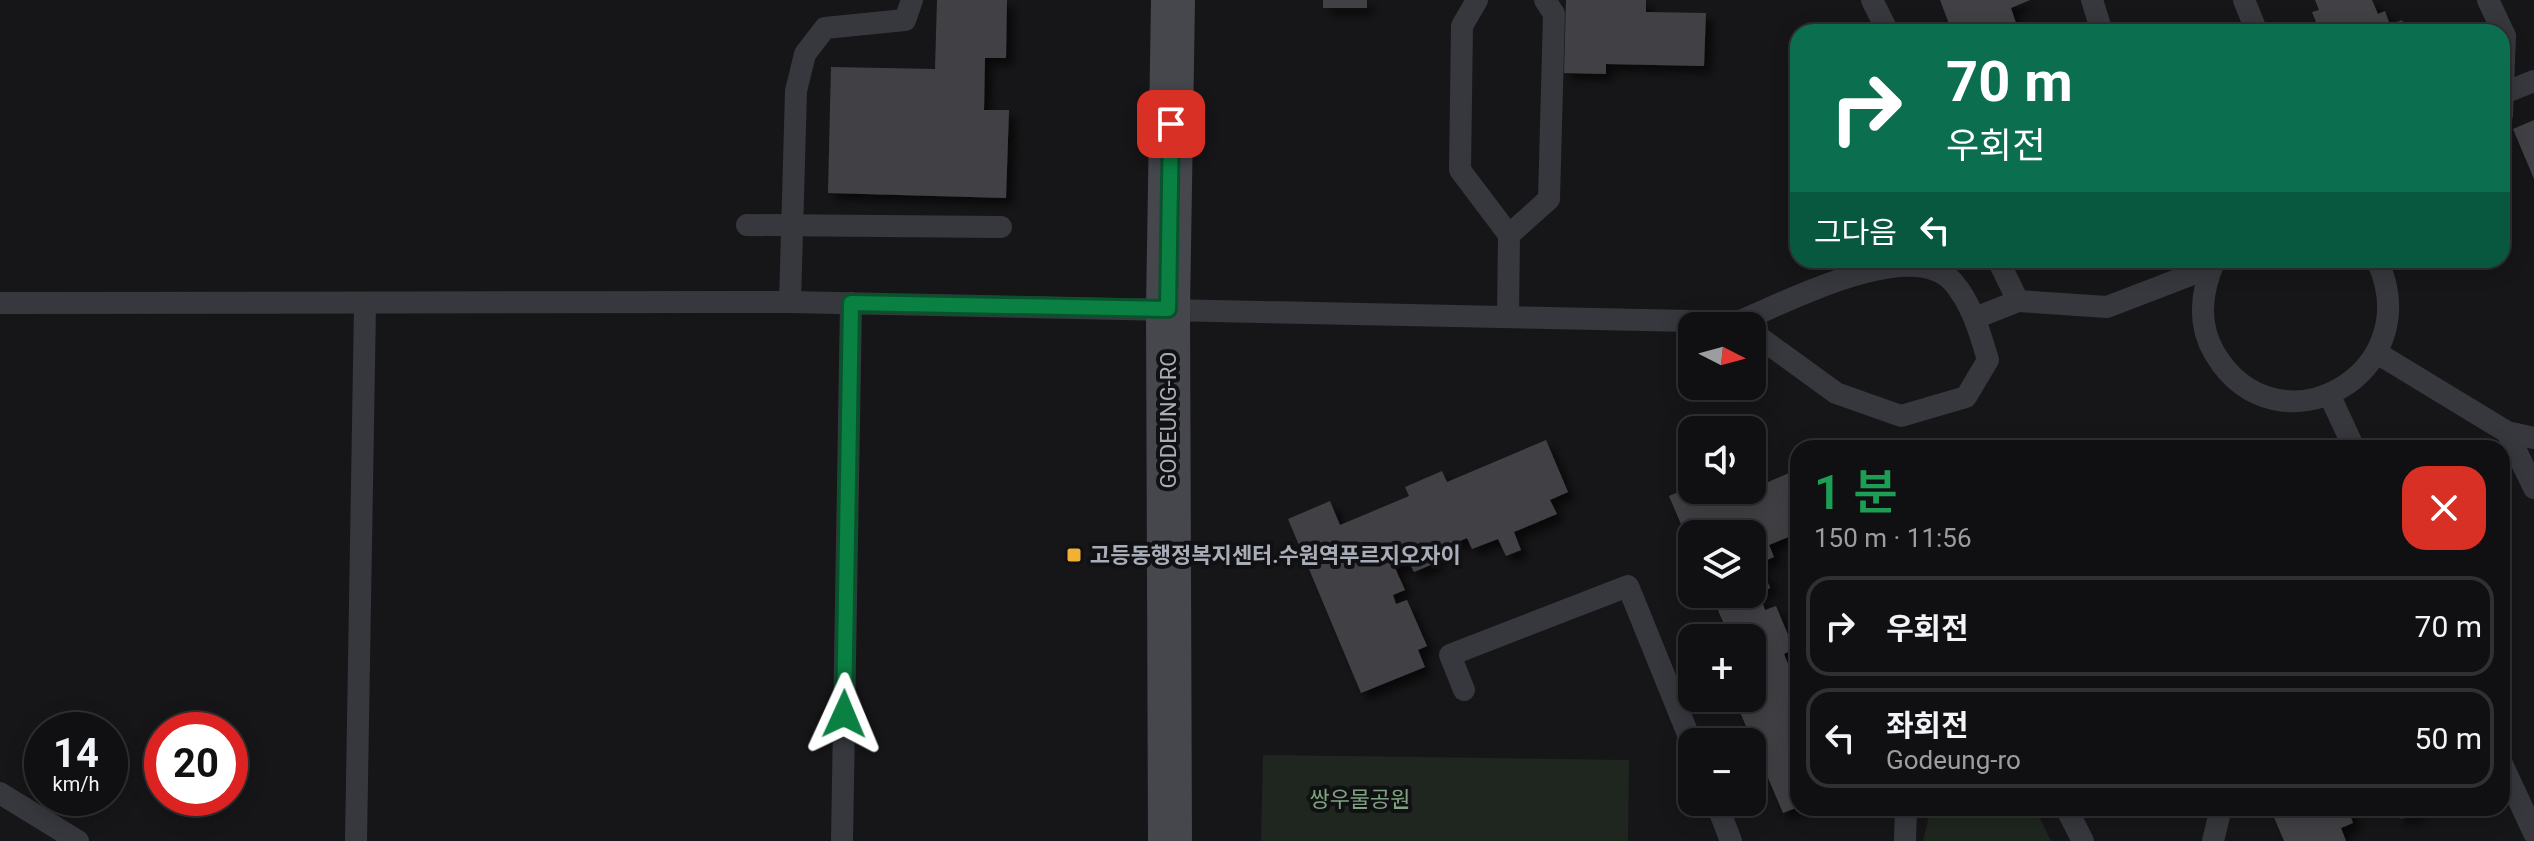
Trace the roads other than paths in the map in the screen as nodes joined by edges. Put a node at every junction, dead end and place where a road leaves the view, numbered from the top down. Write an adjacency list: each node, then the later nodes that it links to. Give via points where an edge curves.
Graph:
1 (912, 0): 15 (lane, via 905,20 825,28 805,54 796,91)
2 (1173, 0): 30 (street, GODEUNG-RO)
3 (1477, 0): 18 (lane, via 1462,26 1460,170)
4 (1545, 0): 18 (lane, via 1554,14 1549,199)
5 (1872, 0): 9 (lane)
6 (2092, 0): 10 (lane)
7 (2244, 0): 11 (lane)
8 (2488, 0): 12 (lane)
9 (1884, 24)
10 (2100, 24)
11 (2254, 24)
12 (2499, 24)
13 (2534, 81): 14 (lane)
14 (2510, 99)
15 (792, 224): 16 (lane); 17 (lane); 26 (lane)
16 (747, 225)
17 (1001, 227)
18 (1509, 235): 31 (lane)
19 (1891, 268): 32 (lane, via 1864,271)
20 (1932, 268): 33 (lane, via 1951,280)
21 (2002, 268): 25 (lane)
22 (2197, 268): 25 (lane, via 2107,307)
23 (2209, 268): 37 (lane, via 2202,312 2208,342 2225,369 2249,389 2279,400)
24 (2381, 268): 36 (lane, via 2390,313)
25 (2018, 301): 33 (lane)
26 (790, 302): 28 (lane); 29 (lane)
27 (0, 303): 29 (lane)
28 (851, 303): 30 (lane); 53 (lane)
29 (365, 305): 52 (lane)
30 (1168, 309): 31 (lane); 54 (street, GODEUNG-RO)
31 (1508, 316): 34 (lane)
32 (1766, 316)
33 (1975, 318): 35 (lane, via 1988,360 1966,397 1901,416 1836,393)
34 (1678, 323)
35 (1766, 341)
36 (2377, 353): 37 (lane, via 2365,370); 38 (lane)
37 (2329, 394): 40 (lane)
38 (2507, 432): 39 (lane); 41 (lane)
39 (2534, 438)
40 (2350, 440)
41 (2534, 488)
42 (1464, 690): 43 (lane, via 1450,655 1628,586)
43 (1686, 728)
44 (2510, 781): 50 (lane)
45 (0, 793): 51 (lane)
46 (1721, 816): 55 (lane)
47 (1906, 816): 56 (lane)
48 (2070, 816): 57 (lane)
49 (2219, 816): 58 (lane)
50 (2534, 833)
51 (78, 841)
52 (356, 841)
53 (842, 841)
54 (1170, 841)
55 (1731, 841)
56 (1905, 841)
57 (2083, 841)
58 (2213, 841)

